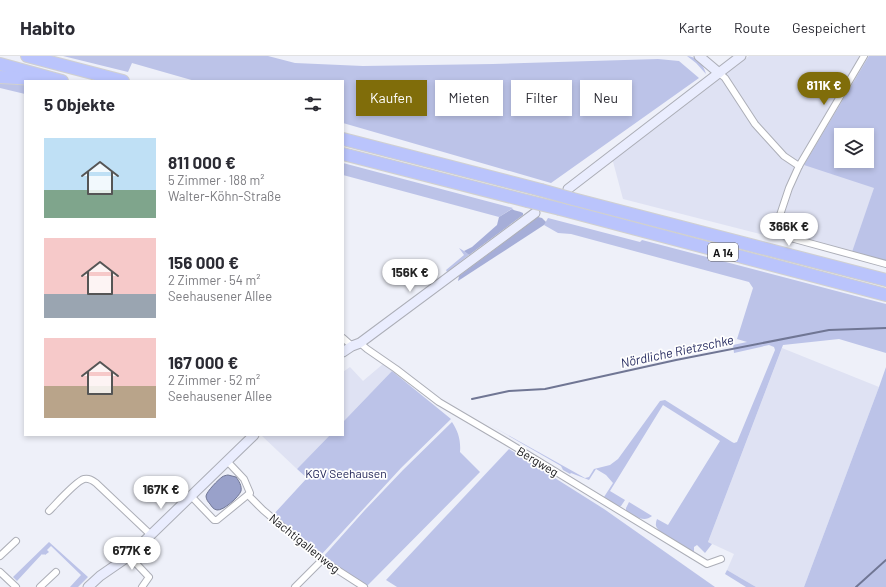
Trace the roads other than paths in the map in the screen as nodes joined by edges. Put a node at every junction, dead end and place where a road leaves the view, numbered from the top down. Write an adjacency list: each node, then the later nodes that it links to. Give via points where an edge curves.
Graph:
1 (27, 56): 10 (highway)
2 (699, 56): 6 (street)
3 (741, 56): 6 (street)
4 (864, 56): 13 (street)
5 (0, 64): 9 (highway)
6 (719, 73): 13 (street, via 759,128 784,156); 14 (street)
7 (0, 77): 8 (highway)
8 (46, 80)
9 (57, 80)
10 (119, 80)
11 (344, 139): 14 (highway, A 14, bridge, via 541,190)
12 (344, 154): 18 (highway, A 14, bridge)
13 (799, 166): 16 (street, via 779,218 781,232 787,237)
14 (571, 194): 17 (highway, A 14)
15 (535, 213): 20 (street)
16 (886, 264)
17 (886, 280)
18 (886, 295)
19 (344, 339): 20 (street)
20 (356, 345): 21 (street); 31 (street, Bergweg, via 367,349 439,402 707,564)
21 (344, 351)
22 (253, 436): 23 (street)
23 (227, 461): 24 (street, Nachtigallenweg, via 244,479 250,493); 25 (street)
24 (248, 494): 25 (street, via 217,520 214,520); 32 (street, Nachtigallenweg)
25 (191, 496): 27 (street)
26 (49, 511): 27 (street, via 78,482 90,479)
27 (150, 535): 30 (street)
28 (16, 541): 29 (street)
29 (0, 556)
30 (129, 556): 37 (street); 38 (street, via 149,578)
31 (721, 559)
32 (322, 560): 39 (street); 40 (street, Nachtigallenweg)
33 (0, 572): 35 (street)
34 (56, 572): 36 (street)
35 (16, 587)
36 (40, 587)
37 (88, 587)
38 (142, 587)
39 (295, 587)
40 (364, 587)

